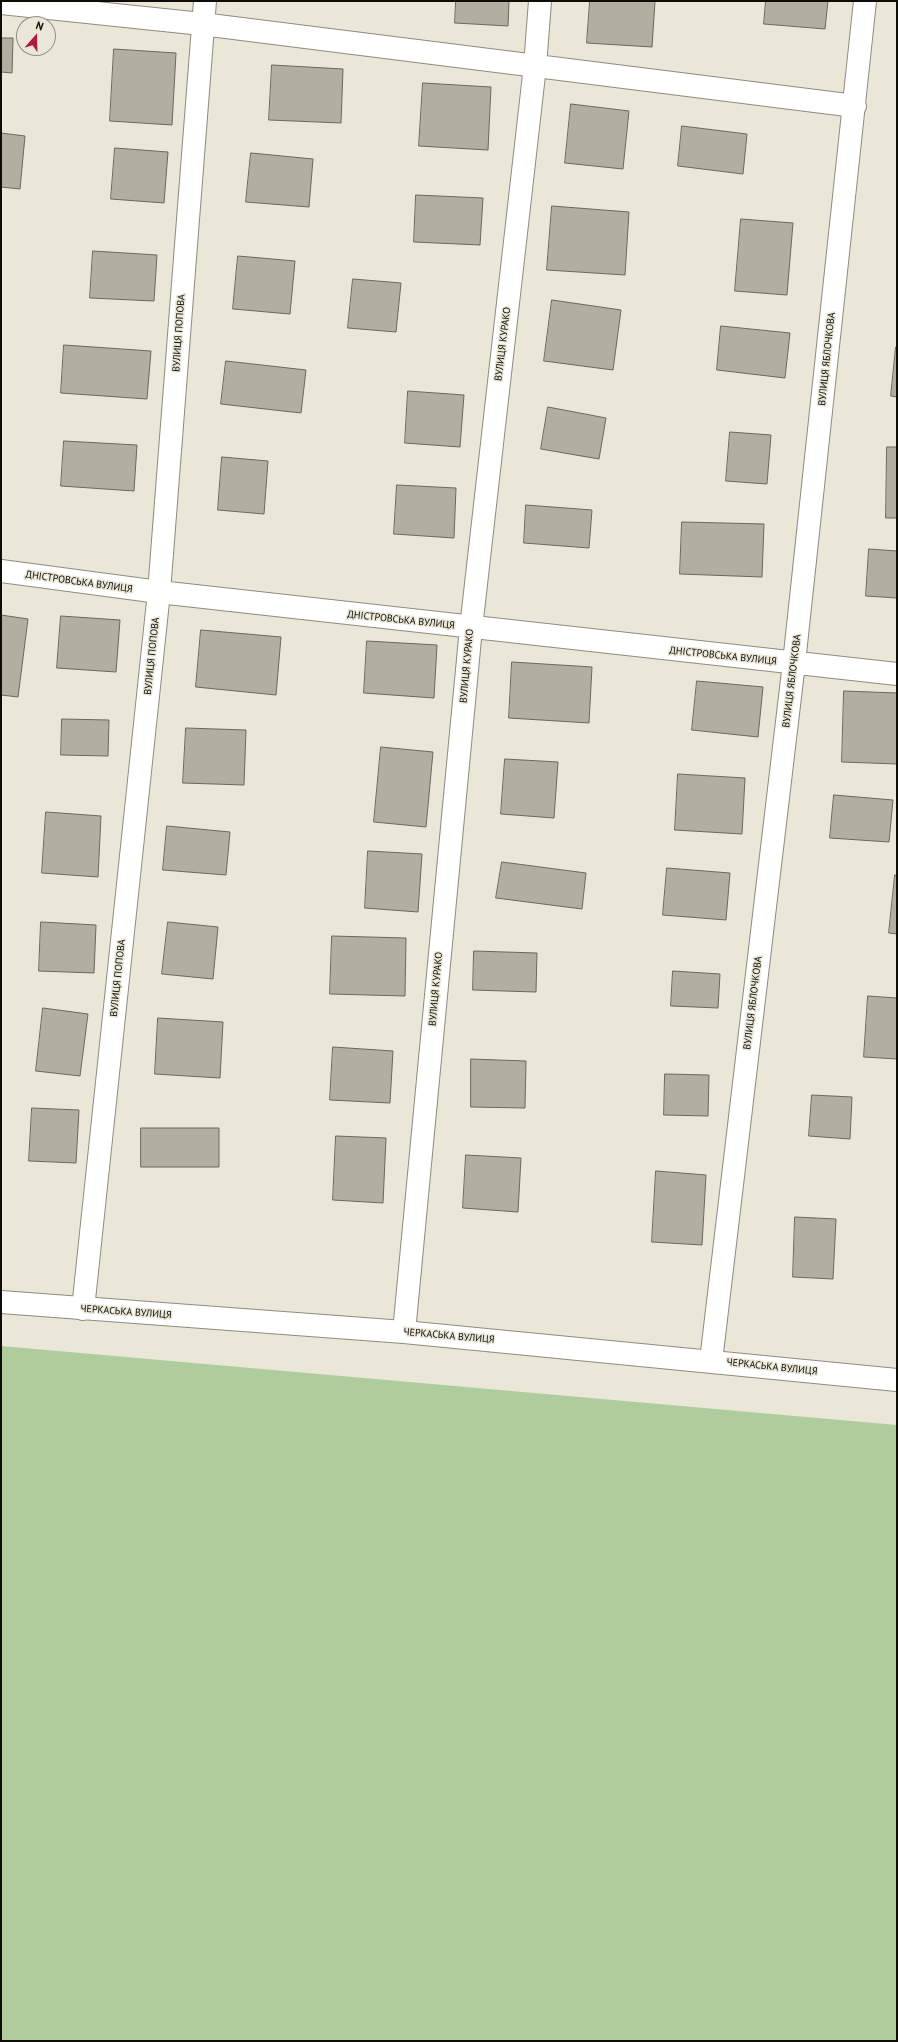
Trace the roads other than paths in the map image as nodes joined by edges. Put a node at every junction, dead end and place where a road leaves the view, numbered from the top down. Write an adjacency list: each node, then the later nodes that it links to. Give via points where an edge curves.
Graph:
1 (205, 1): 5 (street, ВУЛИЦЯ ПОПОВА)
2 (540, 1): 6 (street, ВУЛИЦЯ КУРАКО)
3 (865, 1): 7 (street, ВУЛИЦЯ ЯБЛОЧКОВА)
4 (1, 3): 5 (street)
5 (202, 24): 6 (street); 9 (street, ВУЛИЦЯ ПОПОВА)
6 (535, 66): 7 (street); 10 (street, ВУЛИЦЯ КУРАКО)
7 (855, 106): 11 (street, ВУЛИЦЯ ЯБЛОЧКОВА)
8 (1, 571): 9 (street, ДНІСТРОВСЬКА ВУЛИЦЯ)
9 (159, 592): 10 (street, ДНІСТРОВСЬКА ВУЛИЦЯ); 14 (street, ВУЛИЦЯ ПОПОВА)
10 (471, 628): 11 (street, ДНІСТРОВСЬКА ВУЛИЦЯ); 15 (street, ВУЛИЦЯ КУРАКО)
11 (794, 663): 12 (street, ДНІСТРОВСЬКА ВУЛИЦЯ); 16 (street, ВУЛИЦЯ ЯБЛОЧКОВА)
12 (897, 674)
13 (1, 1302): 14 (street, ЧЕРКАСЬКА ВУЛИЦЯ)
14 (83, 1309): 15 (street, ЧЕРКАСЬКА ВУЛИЦЯ)
15 (404, 1332): 16 (street, ЧЕРКАСЬКА ВУЛИЦЯ)
16 (710, 1361): 17 (street, ЧЕРКАСЬКА ВУЛИЦЯ)
17 (897, 1380)

